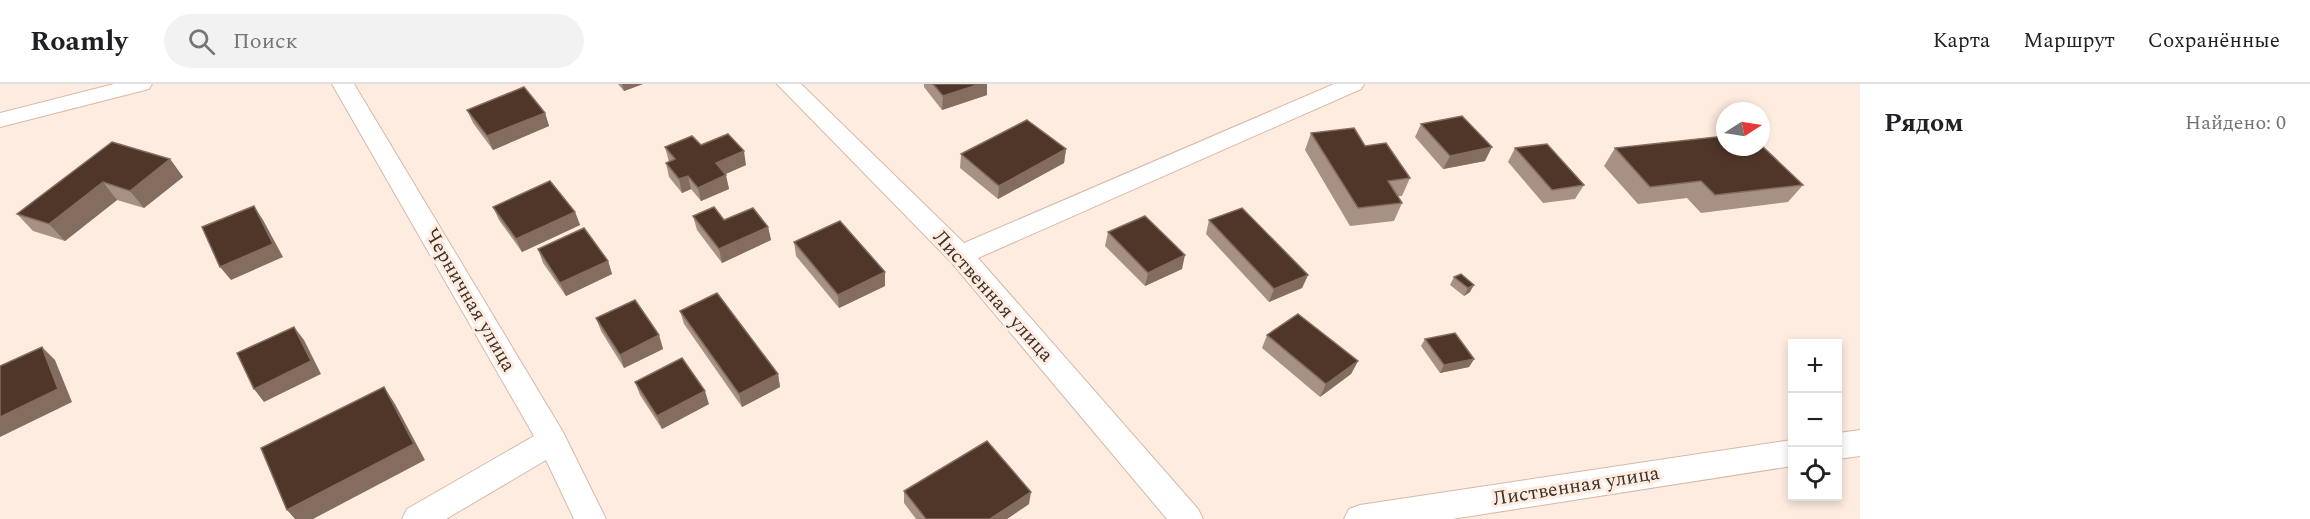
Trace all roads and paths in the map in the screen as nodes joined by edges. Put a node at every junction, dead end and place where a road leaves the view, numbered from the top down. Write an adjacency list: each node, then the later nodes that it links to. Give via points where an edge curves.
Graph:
1 (141, 84): 5 (street)
2 (343, 84): 7 (street, Черничная улица)
3 (788, 84): 6 (street, Лиственная улица)
4 (1353, 84): 6 (street)
5 (0, 120)
6 (960, 255): 13 (street, Лиственная улица)
7 (552, 441): 11 (street); 12 (street, Черничная улица)
8 (1860, 443): 9 (street)
9 (1842, 445)
10 (1788, 454): 14 (street, Лиственная улица)
11 (418, 519)
12 (590, 519)
13 (1187, 519)
14 (1360, 519)

